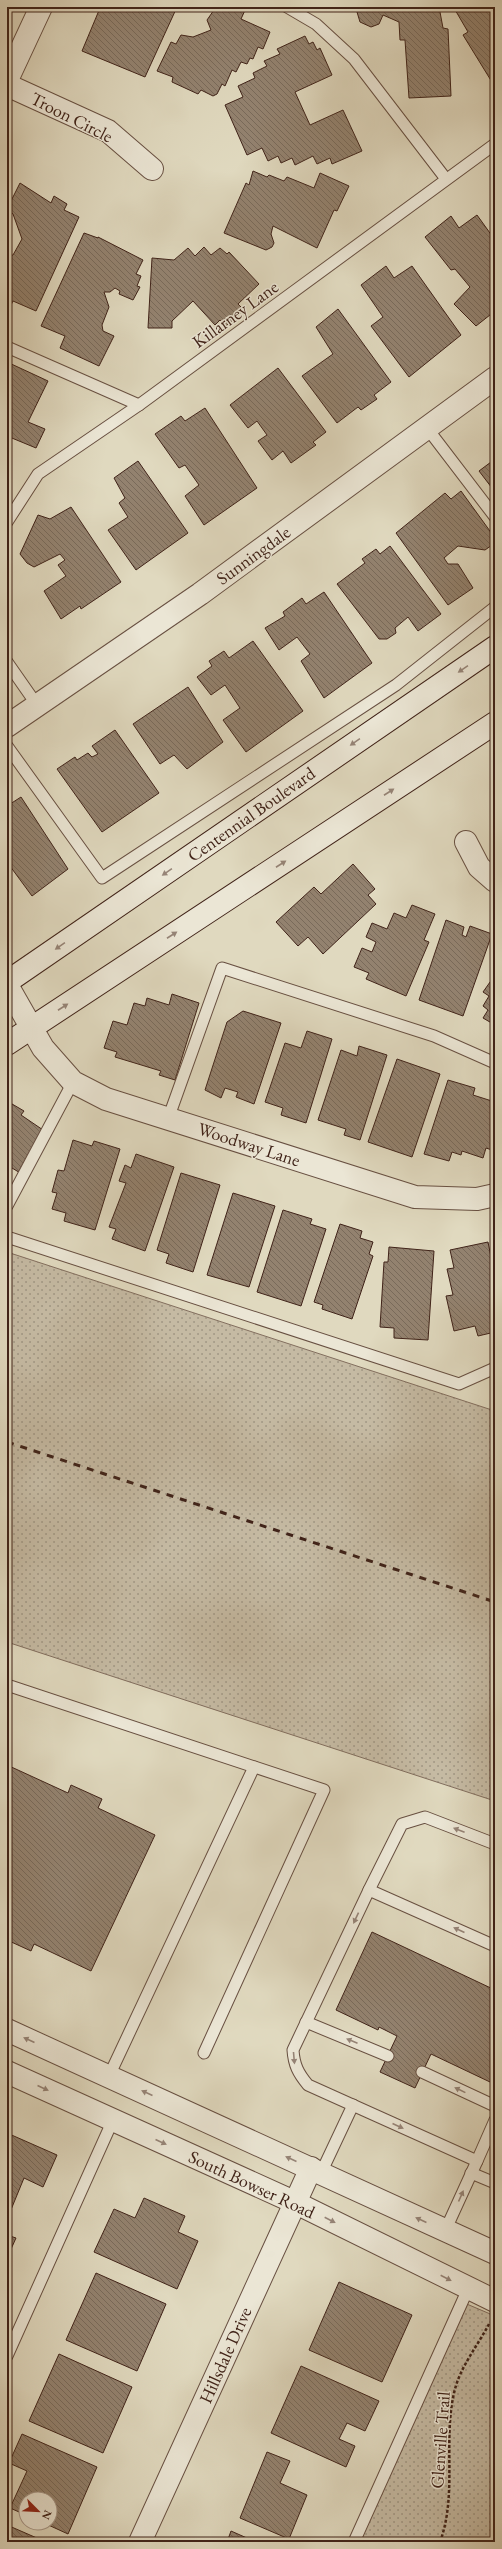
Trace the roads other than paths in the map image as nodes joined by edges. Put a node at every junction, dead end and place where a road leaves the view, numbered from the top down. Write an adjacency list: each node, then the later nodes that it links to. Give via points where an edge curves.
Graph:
1 (41, 7): 3 (street)
2 (287, 7): 7 (lane, via 316,24 354,59)
3 (7, 80)
4 (7, 85): 6 (street, Troon Circle, via 108,131)
5 (495, 144): 7 (lane, Killarney Lane)
6 (152, 169)
7 (446, 179): 10 (lane, Killarney Lane)
8 (7, 347): 10 (lane)
9 (495, 378): 11 (street, Sunningdale)
10 (139, 405): 13 (lane, Killarney Lane, via 38,474)
11 (427, 428): 12 (lane); 17 (street, Sunningdale, via 200,594)
12 (495, 517)
13 (7, 522)
14 (495, 607): 20 (lane, via 396,684 102,878)
15 (495, 647): 23 (street, Centennial Boulevard, one-way to 23)
16 (7, 662): 17 (lane)
17 (37, 705): 19 (street, Sunningdale)
18 (495, 723): 25 (street, one-way to 18)
19 (7, 726)
20 (7, 746)
21 (466, 842): 22 (street, via 479,868)
22 (495, 881)
23 (7, 982)
24 (7, 985): 25 (street, Woodway Lane)
25 (31, 1028): 26 (street); 28 (street, Woodway Lane, via 43,1048)
26 (7, 1044)
27 (495, 1063): 29 (lane, via 434,1036 222,968)
28 (73, 1082): 29 (street, Woodway Lane, via 106,1099); 31 (lane)
29 (168, 1119): 30 (street, Woodway Lane, via 415,1197 477,1199)
30 (495, 1195)
31 (7, 1206)
32 (7, 1237): 33 (lane, via 459,1384)
33 (495, 1368)
34 (7, 1685): 35 (lane)
35 (254, 1767): 41 (lane, via 324,1790); 45 (lane)
36 (495, 1844): 37 (lane, one-way to 37, via 425,1817 415,1819 402,1824)
37 (369, 1890): 38 (lane, one-way to 37); 39 (lane, one-way to 39)
38 (495, 1946)
39 (306, 2022): 42 (lane, one-way to 39); 46 (lane, one-way to 46, via 293,2050 294,2063 299,2074 308,2085)
40 (7, 2030): 45 (street, one-way to 40)
41 (204, 2053)
42 (388, 2056)
43 (7, 2072): 48 (street, South Bowser Road, one-way to 48)
44 (422, 2072): 47 (lane, one-way to 44)
45 (109, 2076): 51 (street, one-way to 45)
46 (353, 2105): 50 (lane, one-way to 50); 51 (lane)
47 (495, 2106)
48 (113, 2120): 54 (street, South Bowser Road, one-way to 54); 59 (lane)
49 (495, 2120): 50 (lane)
50 (477, 2161): 52 (lane)
51 (316, 2170): 54 (street, Hillsdale Drive); 55 (street, one-way to 51)
52 (471, 2173): 53 (lane); 55 (lane, one-way to 52)
53 (495, 2183)
54 (294, 2202): 57 (street, South Bowser Road, one-way to 57); 60 (street, Hillsdale Drive)
55 (445, 2231): 56 (street)
56 (495, 2253)
57 (468, 2289): 58 (street, South Bowser Road); 61 (lane)
58 (495, 2301)
59 (7, 2356)
60 (140, 2542)
61 (354, 2542)

